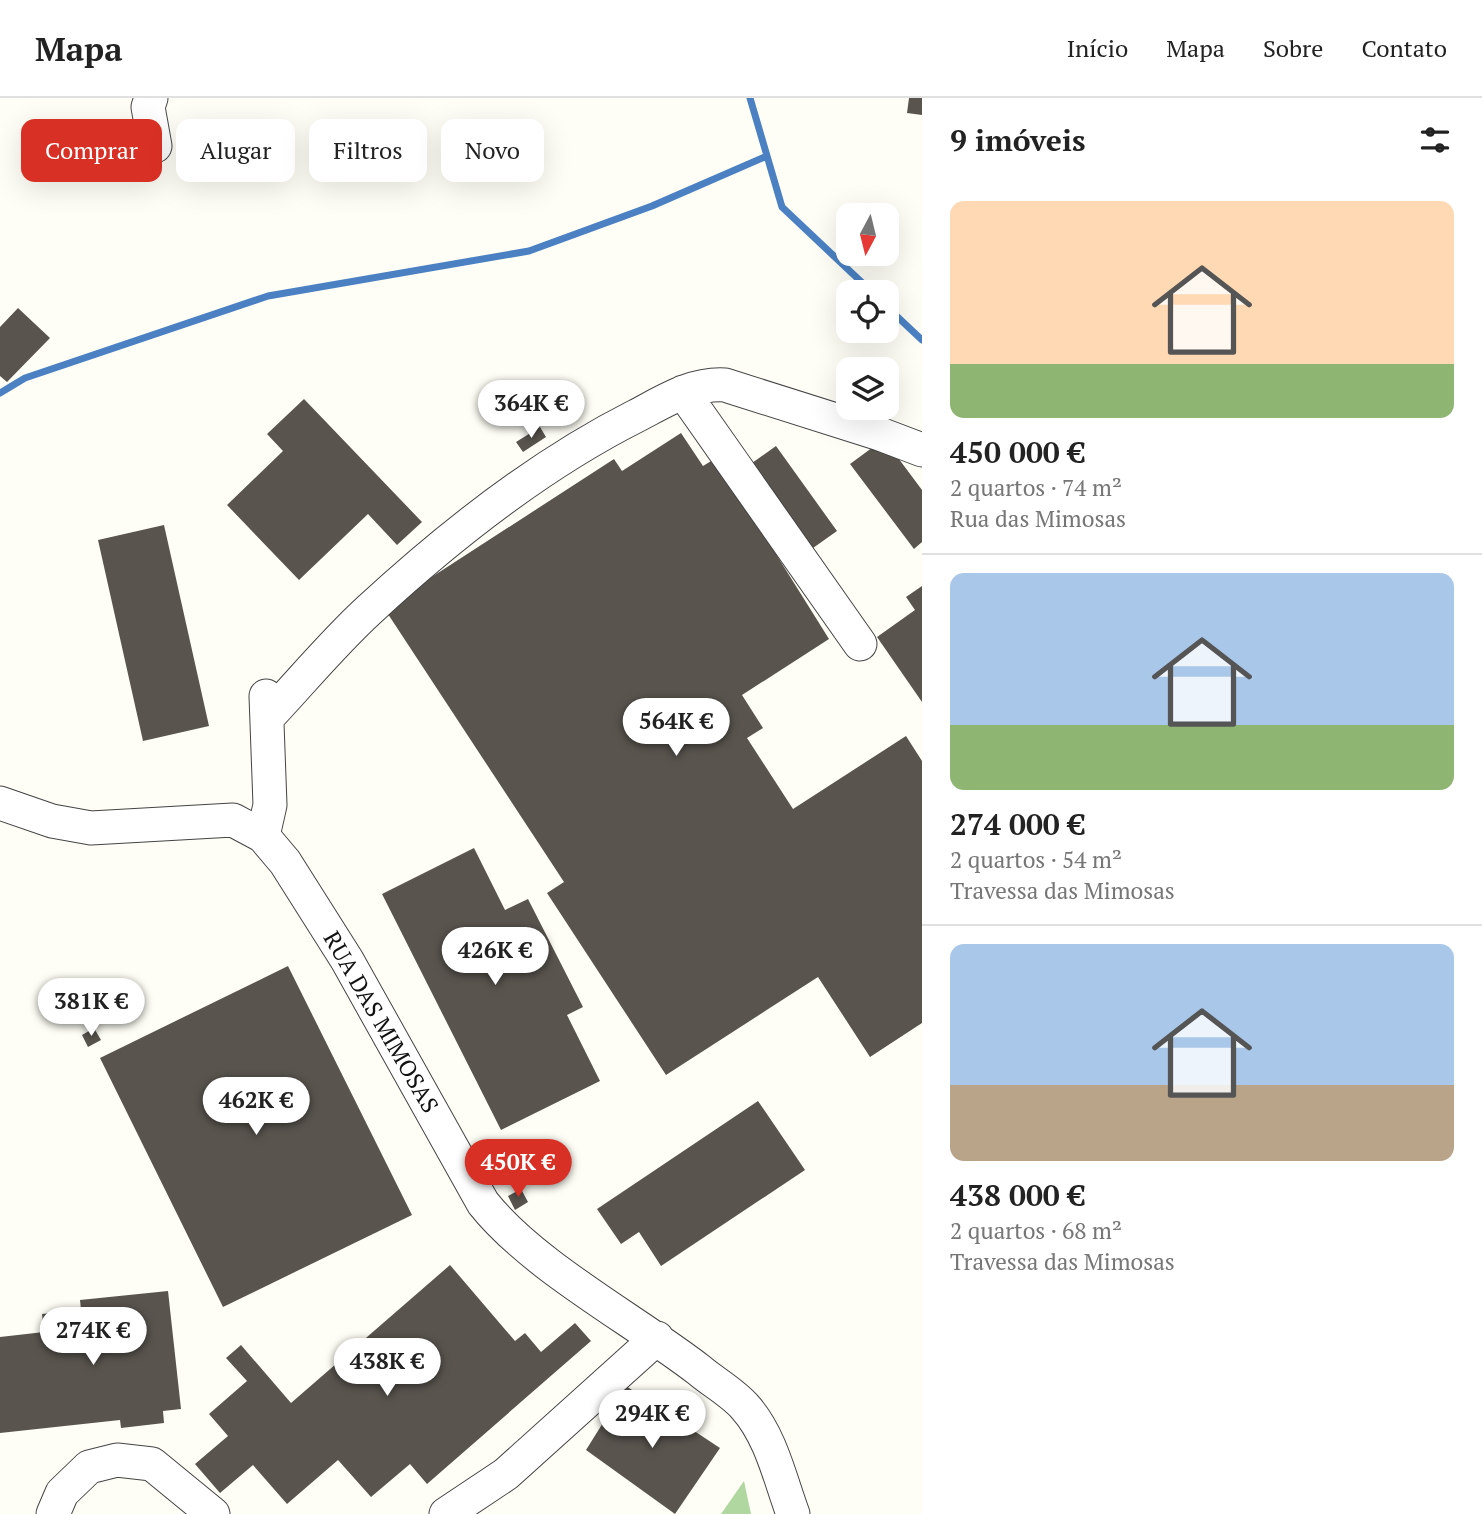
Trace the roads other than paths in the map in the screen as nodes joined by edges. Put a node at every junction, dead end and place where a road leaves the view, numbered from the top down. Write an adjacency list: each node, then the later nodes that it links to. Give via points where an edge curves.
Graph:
1 (151, 98): 2 (street)
2 (150, 119)
3 (683, 392): 4 (street, via 706,384 725,385); 5 (street); 7 (street, via 556,462 446,544 266,704 270,805)
4 (922, 450)
5 (860, 643)
6 (0, 803): 7 (street, RUA DAS MIMOSAS, via 52,821 91,828 233,820)
7 (263, 836): 8 (street, RUA DAS MIMOSAS, via 285,862 347,960 497,1221)
8 (657, 1338): 11 (street, via 506,1474); 12 (street, RUA DAS MIMOSAS, via 745,1406 768,1443)
9 (53, 1514): 10 (street, via 62,1493 89,1467 117,1460 152,1464)
10 (213, 1514)
11 (446, 1514)
12 (793, 1514)

